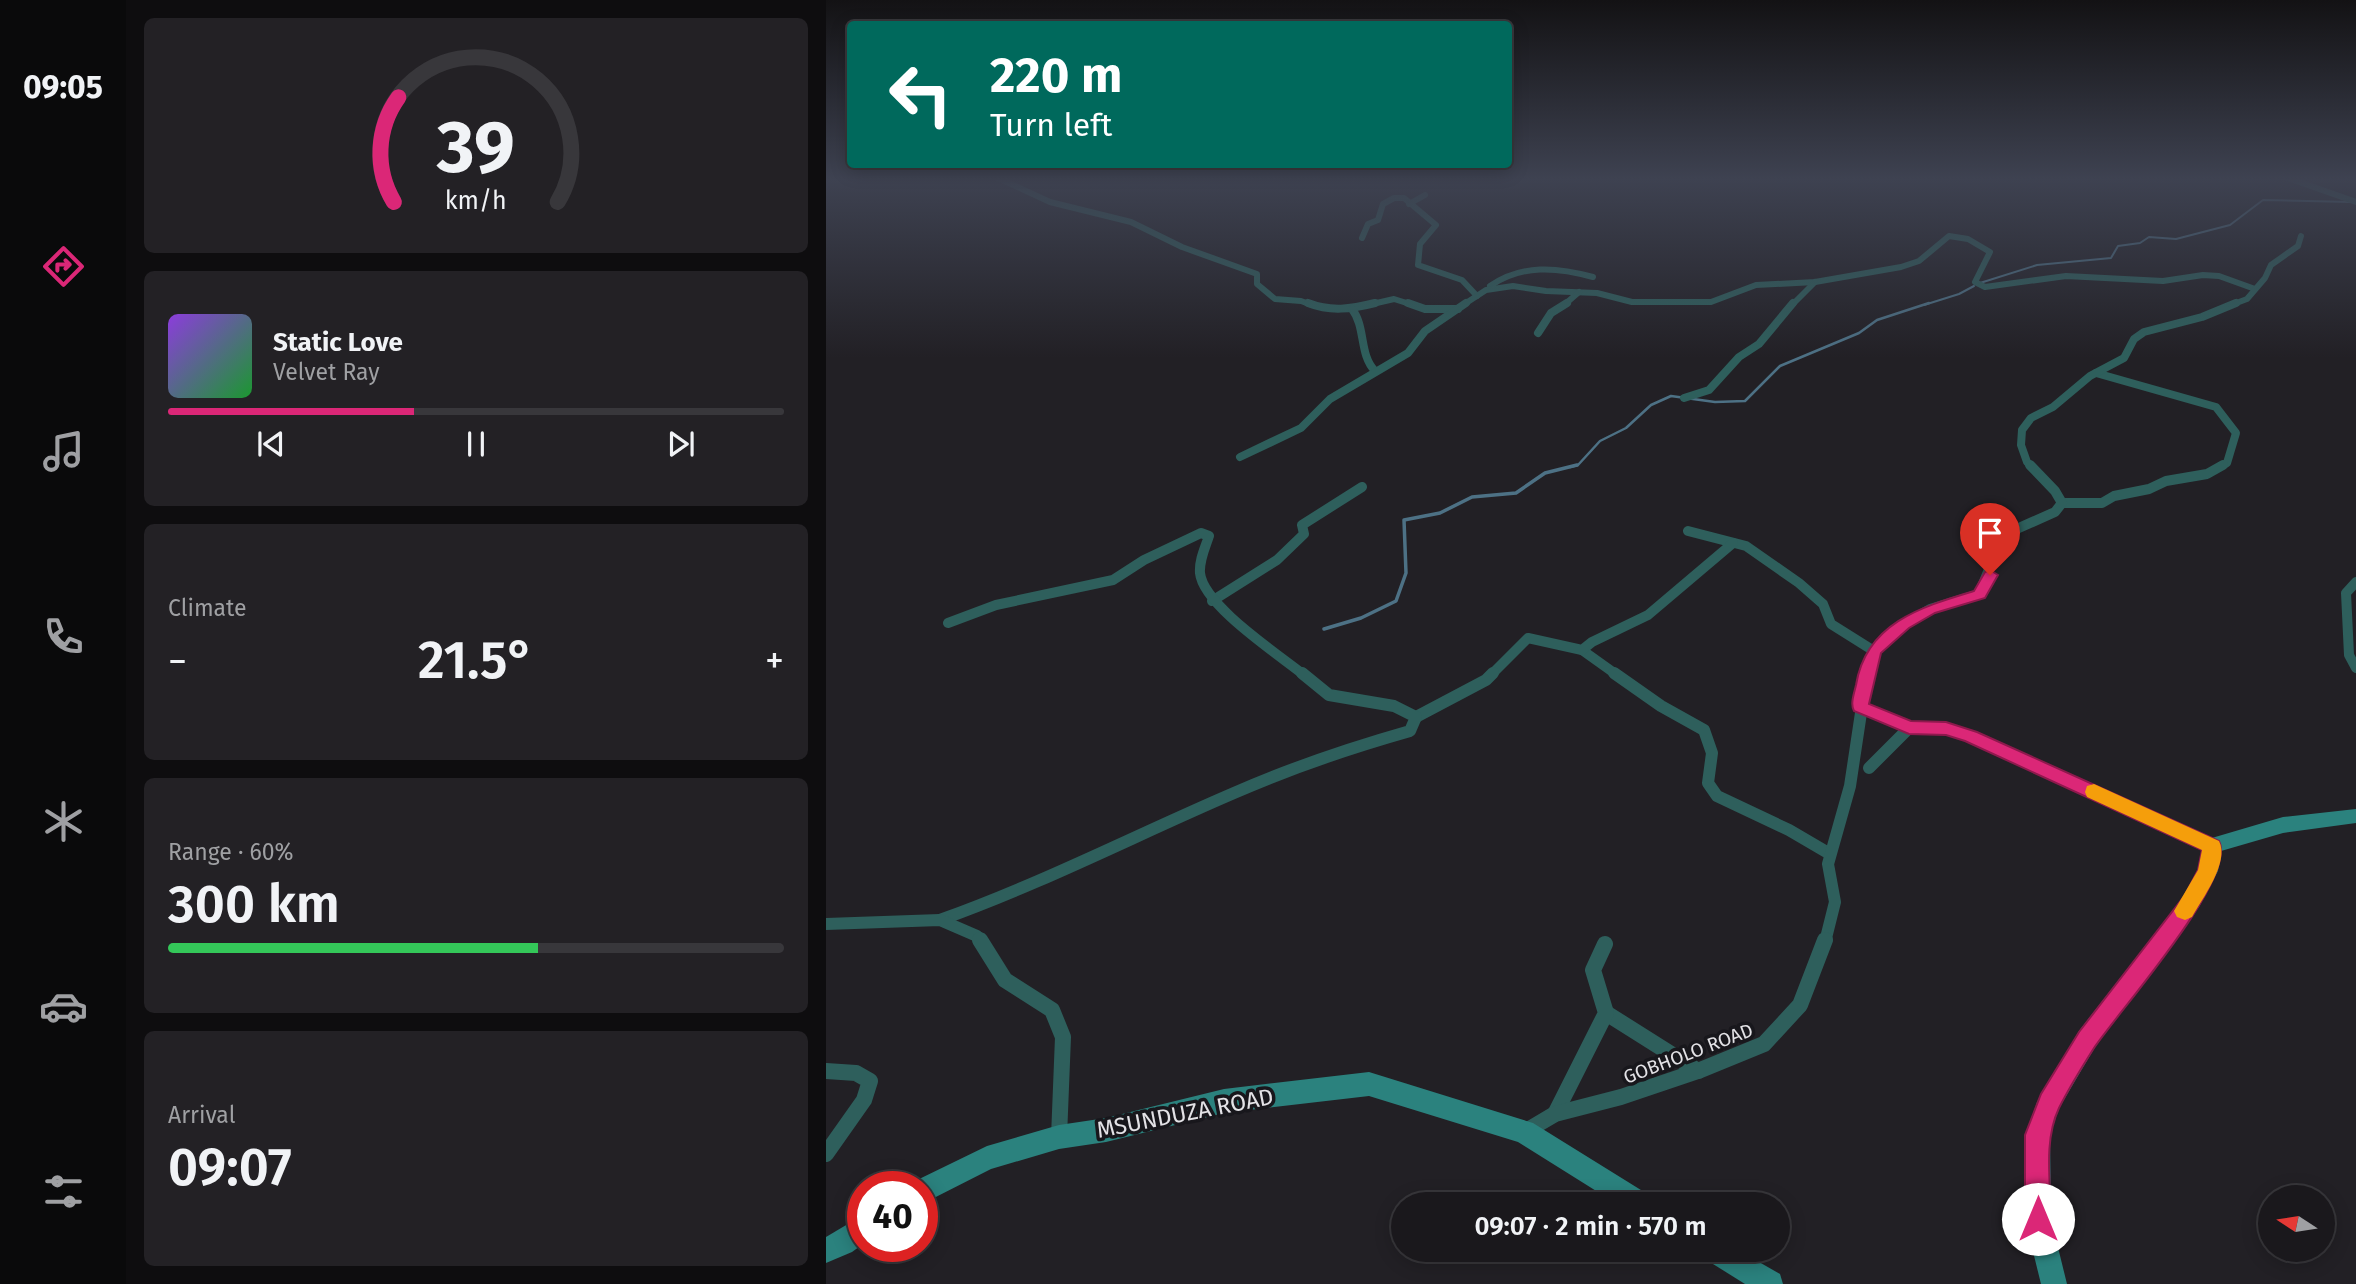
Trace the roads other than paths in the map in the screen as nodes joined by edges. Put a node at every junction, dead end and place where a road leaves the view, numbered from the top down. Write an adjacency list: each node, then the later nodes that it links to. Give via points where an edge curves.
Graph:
1 (1167, 238): 14 (street, via 1246,268 1275,299 1301,301 1325,310)
2 (1425, 238): 13 (street, via 1418,265 1462,279)
3 (1947, 238): 9 (street, via 1919,261)
4 (1961, 238): 6 (street)
5 (2300, 238): 10 (street, via 2298,246 2271,265)
6 (1980, 245): 7 (street); 10 (street, via 1990,251 1976,284 2005,286 2066,276 2164,281 2203,275)
7 (1968, 249)
8 (1593, 277): 11 (street, via 1541,268 1503,278)
9 (1815, 282): 12 (street, via 1756,285 1701,303 1632,302); 19 (street, via 1709,390)
10 (2255, 289): 18 (street, via 2247,299 2202,317 2144,332 2133,339 2124,358)
11 (1486, 290): 12 (street, via 1506,286); 13 (street)
12 (1579, 292): 16 (street, via 1550,313)
13 (1477, 296): 15 (street)
14 (1352, 309): 15 (street, via 1394,299 1425,309); 17 (street, via 1358,315 1368,363)
15 (1458, 309): 17 (street, via 1425,331 1408,354)
16 (1538, 333)
17 (1375, 371): 20 (street, via 1330,399 1301,428)
18 (2096, 373): 22 (street, via 2031,418 2022,430 2027,462); 22 (street, via 2216,407 2237,432 2227,463 2207,474 2166,481 2102,503)
19 (1684, 398)
20 (1240, 457)
21 (1362, 486): 26 (street, via 1302,525 1304,534 1277,560)
22 (2062, 503): 29 (street, via 2055,512 2003,535 1979,594 1930,609 1904,624)
23 (1688, 531): 24 (street)
24 (1733, 543): 28 (street, via 1648,615); 29 (street, via 1746,546 1799,583 1823,604 1830,624)
25 (2356, 582): 30 (street, via 2346,593 2349,655)
26 (1212, 601): 27 (street, via 1198,565 1209,536 1202,533 1113,580 996,605); 32 (street, via 1329,695 1394,706)
27 (948, 623)
28 (1582, 650): 32 (street, via 1528,638 1486,680); 37 (street, via 1704,730 1712,753 1708,783 1717,796)
29 (1874, 651): 31 (street, GOBHOLO ROAD)
30 (2356, 668)
31 (1860, 707): 33 (street); 37 (street, GOBHOLO ROAD, via 1850,786)
32 (1416, 717): 38 (street, via 1410,731 1345,750 1236,792 1004,897)
33 (1909, 728): 34 (street); 36 (street, via 1946,729 1971,736)
34 (1869, 768)
35 (2356, 816): 36 (street, via 2283,825)
36 (2212, 846): 54 (street, via 2208,871 2192,901 2087,1039 2049,1102 2038,1135 2038,1219)
37 (1830, 854): 43 (street, GOBHOLO ROAD, via 1835,902 1800,1005 1764,1044)
38 (940, 920): 39 (street); 46 (street, via 977,936 1005,980 1052,1010 1063,1037)
39 (826, 923)
40 (1605, 944): 41 (street, via 1592,970)
41 (1606, 1013): 43 (street); 44 (street)
42 (826, 1071): 47 (street, via 856,1073 870,1081 864,1100)
43 (1698, 1071): 44 (street, GOBHOLO ROAD)
44 (1555, 1114): 45 (street, GOBHOLO ROAD)
45 (1524, 1132): 46 (street, MSUNDUZA ROAD, via 1369,1084 1224,1101); 49 (street, MSUNDUZA ROAD)
46 (1059, 1137): 48 (street, MSUNDUZA ROAD, via 987,1158)
47 (826, 1154)
48 (938, 1183)
49 (1621, 1192)
50 (847, 1238): 51 (street)
51 (826, 1250)
52 (1734, 1262): 53 (street)
53 (1770, 1284)
54 (2054, 1284)

